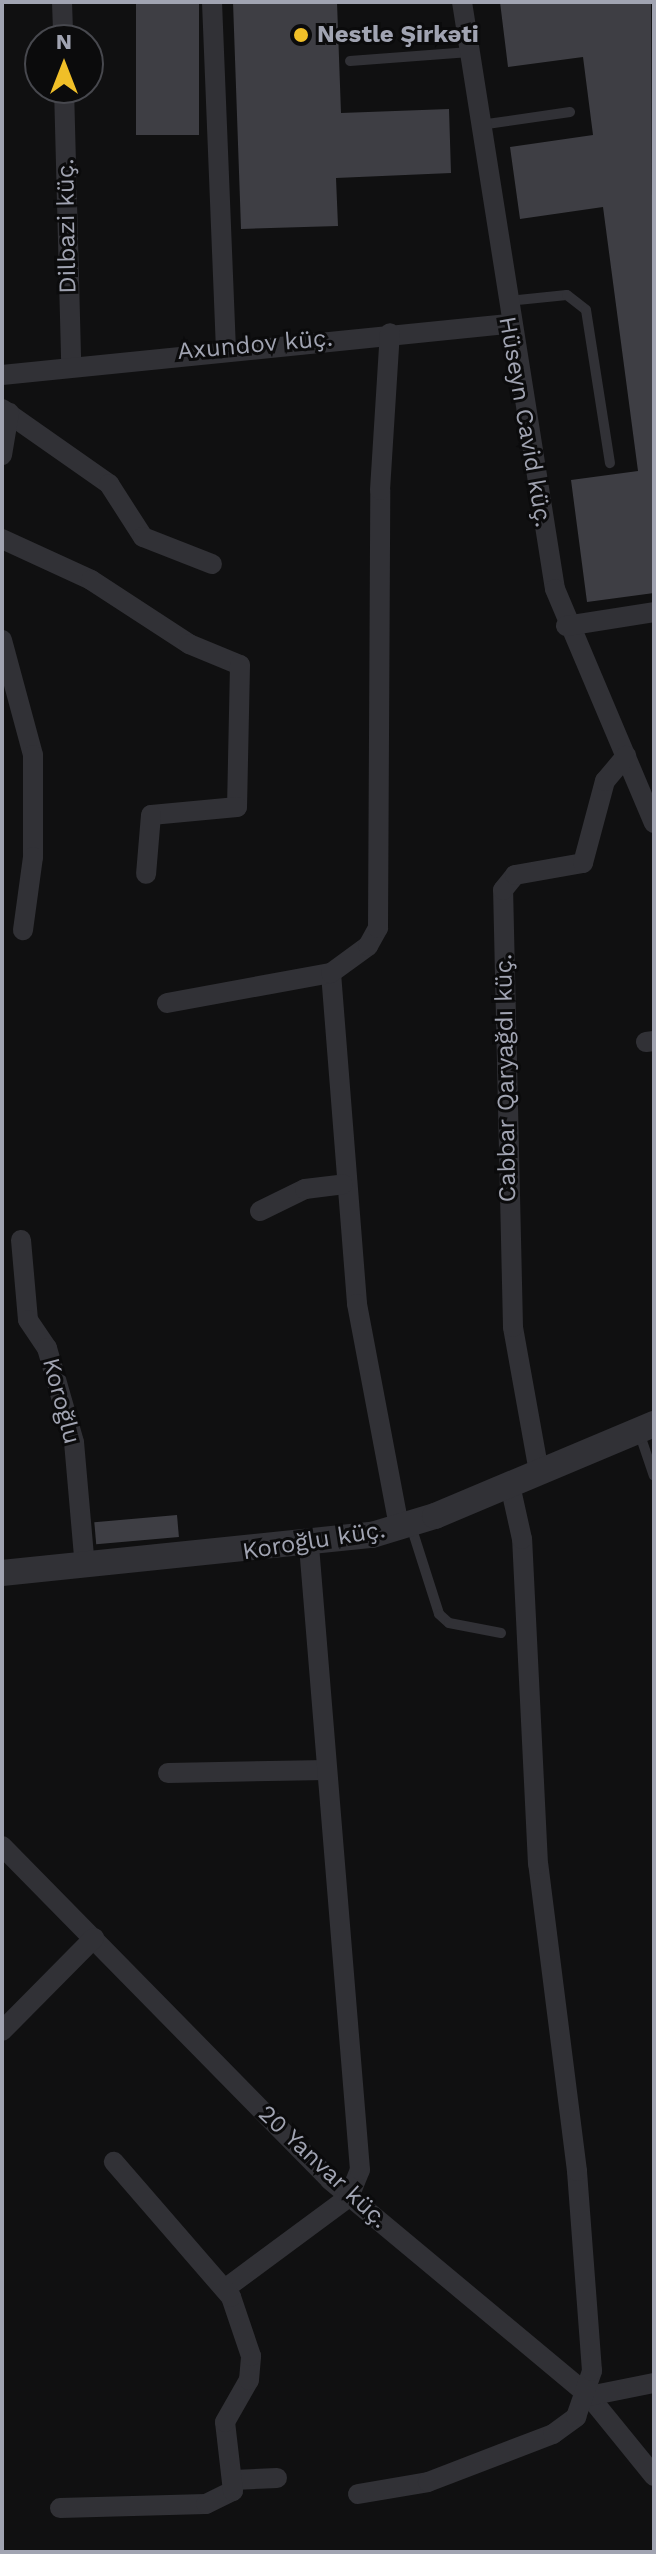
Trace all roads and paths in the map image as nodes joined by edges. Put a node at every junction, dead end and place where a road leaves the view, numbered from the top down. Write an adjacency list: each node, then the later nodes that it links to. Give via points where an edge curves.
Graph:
1 (62, 2): 4 (street)
2 (212, 2): 13 (street)
3 (462, 2): 5 (street, Hüseyn Cavid küç.)
4 (63, 24)
5 (470, 52): 6 (lane); 9 (street, Hüseyn Cavid küç.)
6 (350, 61)
7 (64, 104): 14 (street, Dilbazi küç.)
8 (570, 112): 9 (lane)
9 (480, 125): 10 (street, Hüseyn Cavid küç.)
10 (505, 301): 11 (street, Hüseyn Cavid küç.); 18 (lane, via 567,295 586,310)
11 (508, 324): 12 (street, Axundov küç.); 22 (street, Hüseyn Cavid küç.)
12 (390, 333): 13 (street, Axundov küç.); 28 (street, via 380,490 378,928 368,946)
13 (226, 347): 14 (street, Axundov küç.)
14 (71, 364): 15 (street, Axundov küç.)
15 (2, 375)
16 (5, 411): 17 (street); 20 (street, via 101,476 143,537)
17 (2, 455)
18 (610, 463)
19 (2, 539): 26 (street, via 91,580 189,644 240,665 237,807 151,815)
20 (212, 564)
21 (654, 612): 22 (street)
22 (566, 626): 24 (street, Hüseyn Cavid küç.)
23 (2, 640): 27 (street, via 33,755 33,857)
24 (626, 756): 25 (street, Hüseyn Cavid küç.); 34 (street, Cabbar Qaryağdı küç., via 605,781 583,863 515,875 503,890 513,1327)
25 (654, 823)
26 (146, 874)
27 (23, 930)
28 (331, 973): 29 (street); 30 (street)
29 (167, 1003)
30 (343, 1184): 31 (street, via 305,1189); 37 (street, via 374,1413)
31 (260, 1211)
32 (21, 1240): 39 (street, Koroğlu, via 28,1320 47,1348 74,1442)
33 (646, 1427): 34 (street, Koroğlu küç.); 35 (lane)
34 (539, 1472): 36 (street, Koroğlu küç.)
35 (654, 1476)
36 (510, 1485): 37 (street, Koroğlu küç.); 51 (street, via 522,1539 538,1864 577,2171)
37 (405, 1525): 38 (street, Koroğlu küç.); 41 (lane, via 439,1614 449,1623)
38 (309, 1546): 39 (street, Koroğlu küç.); 42 (street)
39 (85, 1567): 40 (street, Koroğlu küç.)
40 (2, 1573)
41 (501, 1633)
42 (327, 1770): 43 (street); 48 (street, via 360,2170)
43 (168, 1773)
44 (2, 1846): 45 (street, 20 Yanvar küç.)
45 (94, 1938): 46 (street); 48 (street, 20 Yanvar küç.)
46 (2, 2031)
47 (114, 2162): 49 (street)
48 (349, 2197): 49 (street); 51 (street, 20 Yanvar küç.)
49 (226, 2288): 54 (street, via 251,2356 249,2380 225,2422)
50 (654, 2383): 51 (street)
51 (589, 2396): 52 (street, 20 Yanvar küç.); 55 (street, via 576,2417 506,2457 428,2482)
52 (654, 2476)
53 (277, 2478): 54 (street)
54 (233, 2480): 56 (street, via 219,2502)
55 (358, 2494)
56 (60, 2508)

